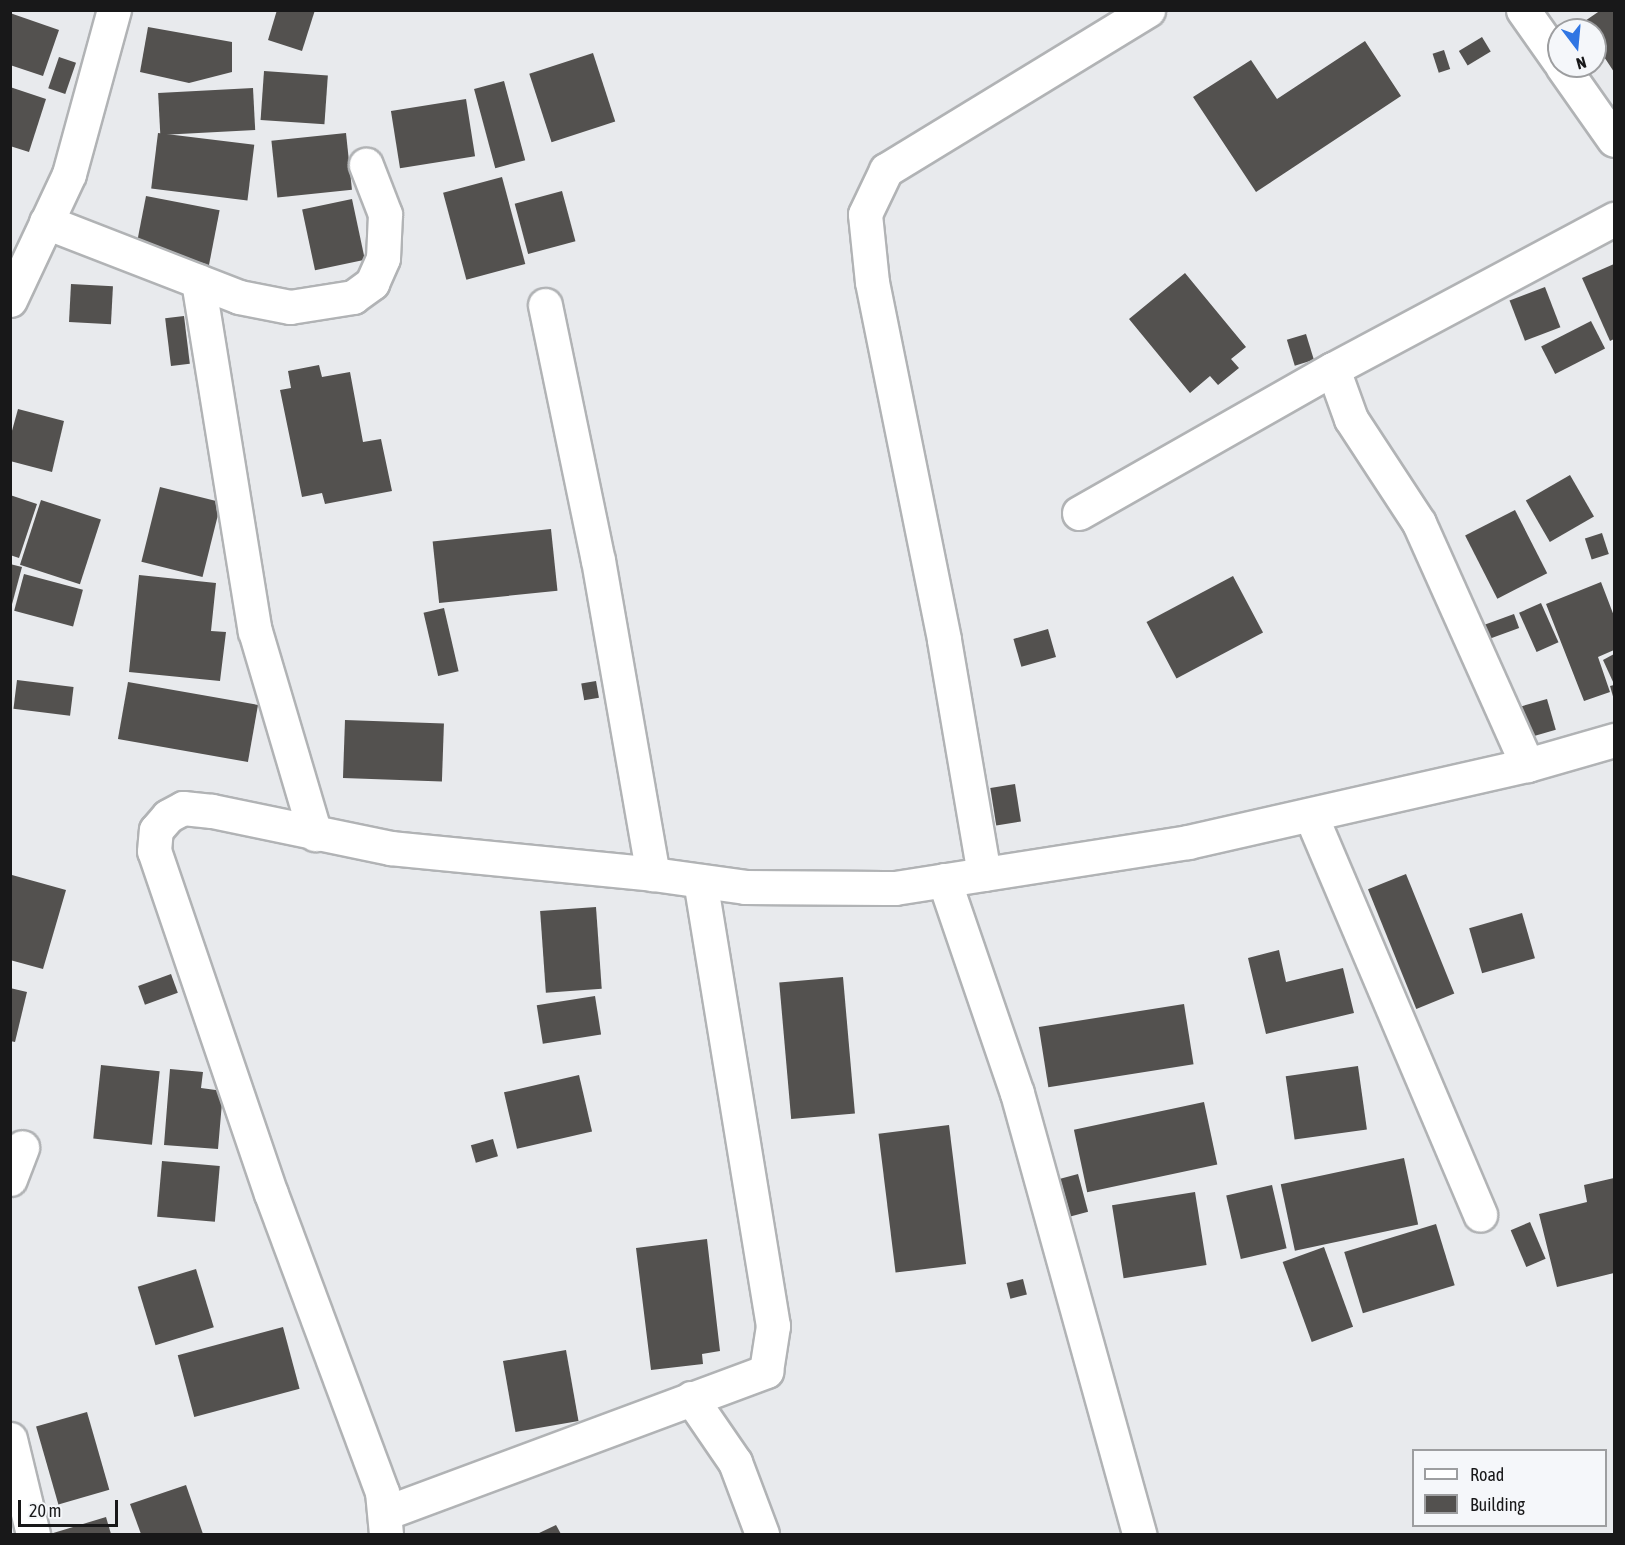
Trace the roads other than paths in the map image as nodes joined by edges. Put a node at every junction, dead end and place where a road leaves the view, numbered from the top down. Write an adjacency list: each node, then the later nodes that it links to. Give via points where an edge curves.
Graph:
1 (114, 10): 9 (street, via 69,174)
2 (1148, 10): 20 (street, via 886,170 865,214 872,282 944,639)
3 (1523, 10): 4 (street)
4 (1547, 44)
5 (1570, 78): 6 (street)
6 (1614, 140)
7 (366, 165): 10 (street, via 385,214 383,258 372,283 353,297 290,307 238,297)
8 (1614, 219): 13 (street)
9 (46, 222): 10 (street); 11 (street)
10 (198, 281): 18 (street, via 255,631)
11 (10, 300)
12 (545, 305): 19 (street, via 598,560)
13 (1333, 369): 14 (street); 16 (street, via 1351,419 1419,523)
14 (1079, 513)
15 (1614, 740): 16 (street)
16 (1527, 765): 17 (street)
17 (1311, 816): 20 (street, via 1188,842); 25 (street)
18 (315, 834): 19 (street, via 390,848); 28 (street, via 183,808 156,830 154,851 275,1205 382,1492)
19 (653, 874): 22 (street)
20 (984, 874): 21 (street)
21 (945, 880): 22 (street, via 895,888 745,887); 31 (street, via 1017,1093)
22 (700, 881): 26 (street, via 772,1326 766,1371)
23 (22, 1147): 24 (street)
24 (10, 1179)
25 (1480, 1215)
26 (691, 1398): 28 (street); 30 (street, via 735,1462)
27 (10, 1439): 29 (street)
28 (386, 1524)
29 (33, 1534)
30 (762, 1534)
31 (1140, 1534)

